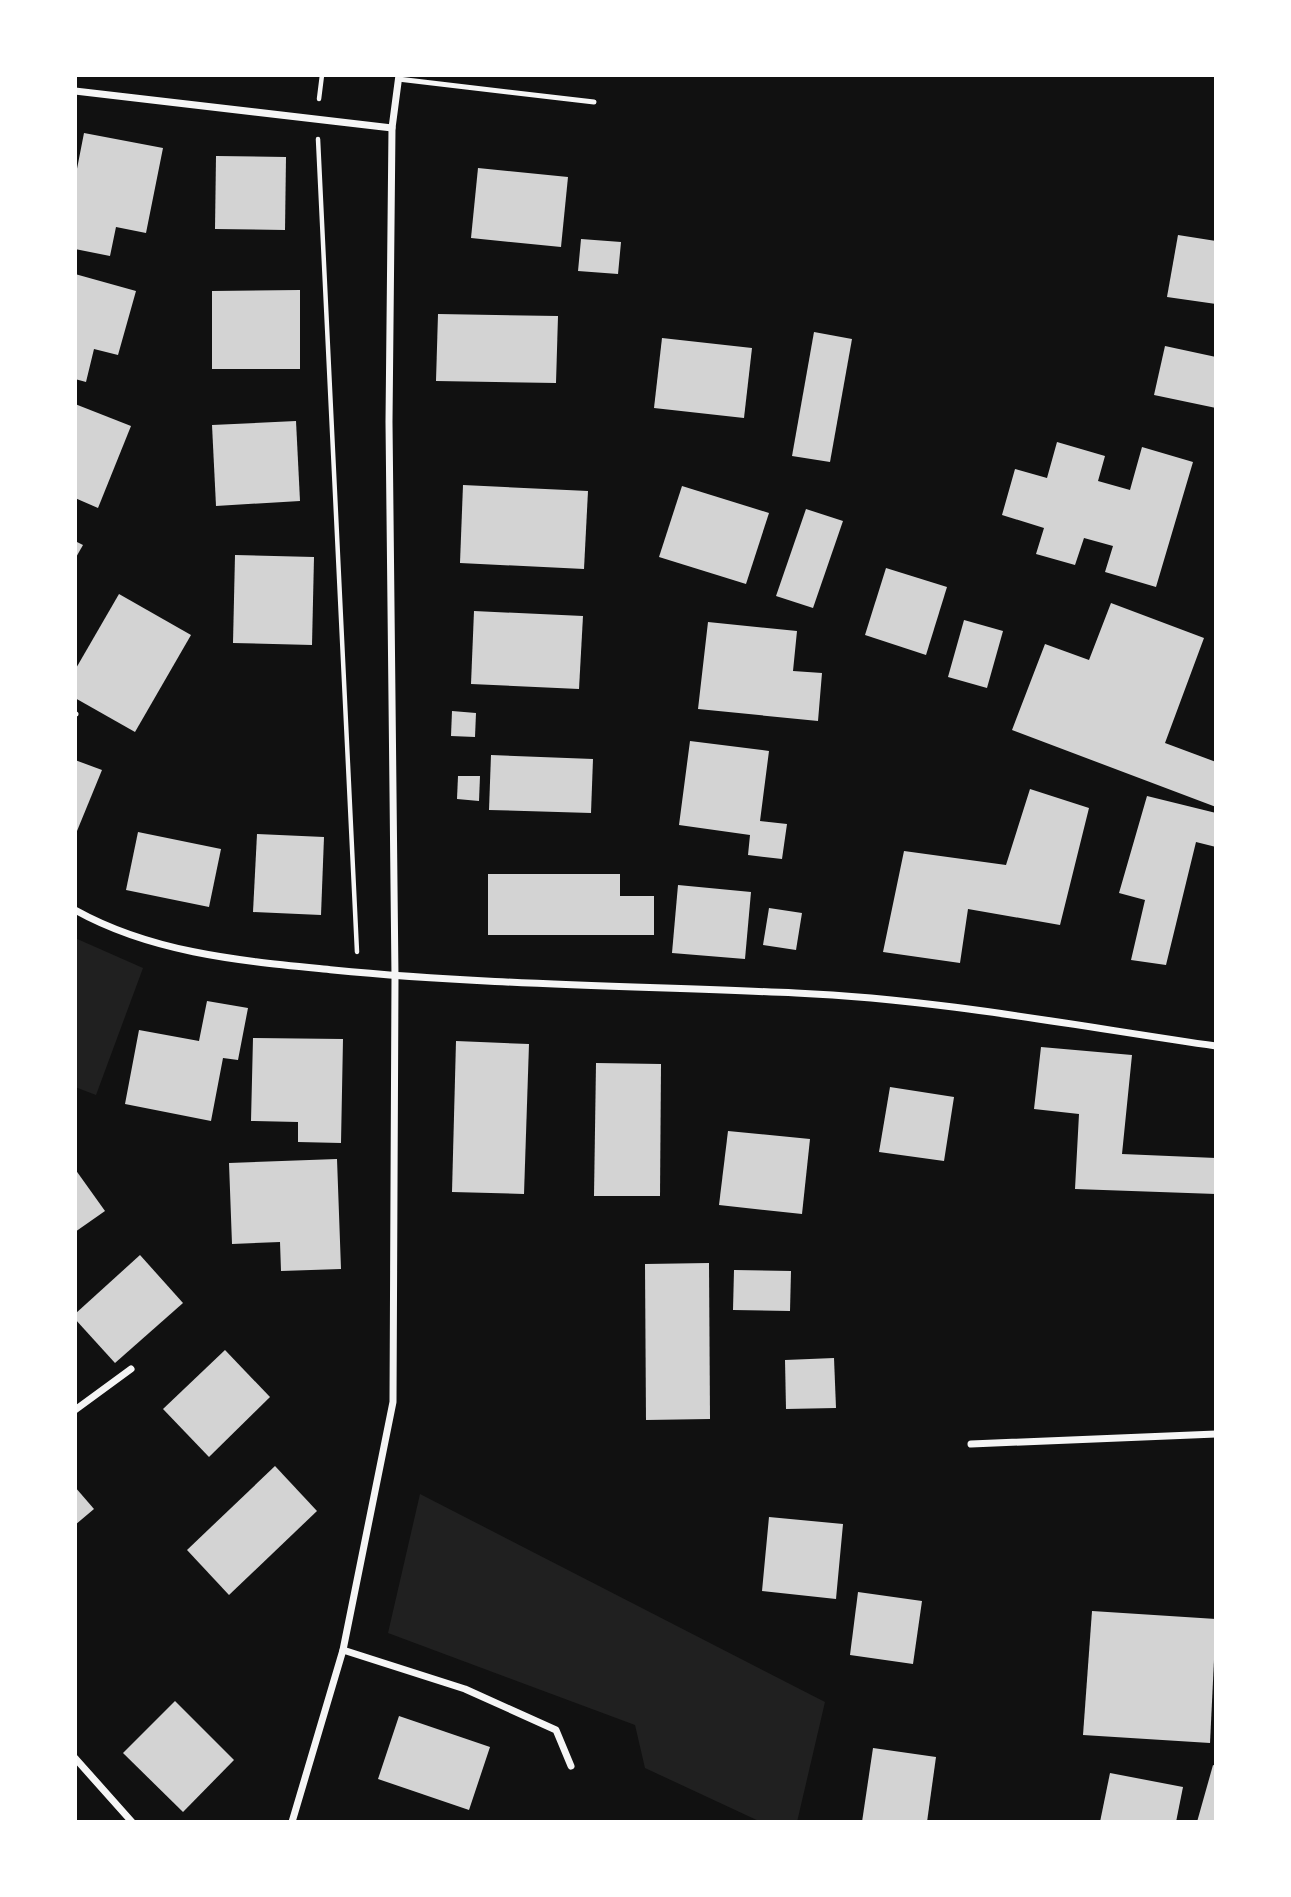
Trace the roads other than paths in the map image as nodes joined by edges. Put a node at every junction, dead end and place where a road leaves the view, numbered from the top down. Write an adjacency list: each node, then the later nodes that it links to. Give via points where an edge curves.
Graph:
1 (399, 77): 3 (lane); 4 (street)
2 (75, 90): 4 (street)
3 (594, 102)
4 (392, 128): 6 (street, via 389,422)
5 (75, 910): 6 (street, via 142,941 248,961)
6 (395, 976): 7 (street, via 798,993 948,1008); 12 (street, via 393,1402)
7 (1216, 1046)
8 (131, 1369): 9 (street)
9 (75, 1410)
10 (1216, 1434): 11 (street)
11 (971, 1444)
12 (343, 1650): 14 (street, via 465,1689 556,1730); 16 (street)
13 (75, 1758): 15 (street)
14 (571, 1766)
15 (132, 1822)
16 (292, 1822)

